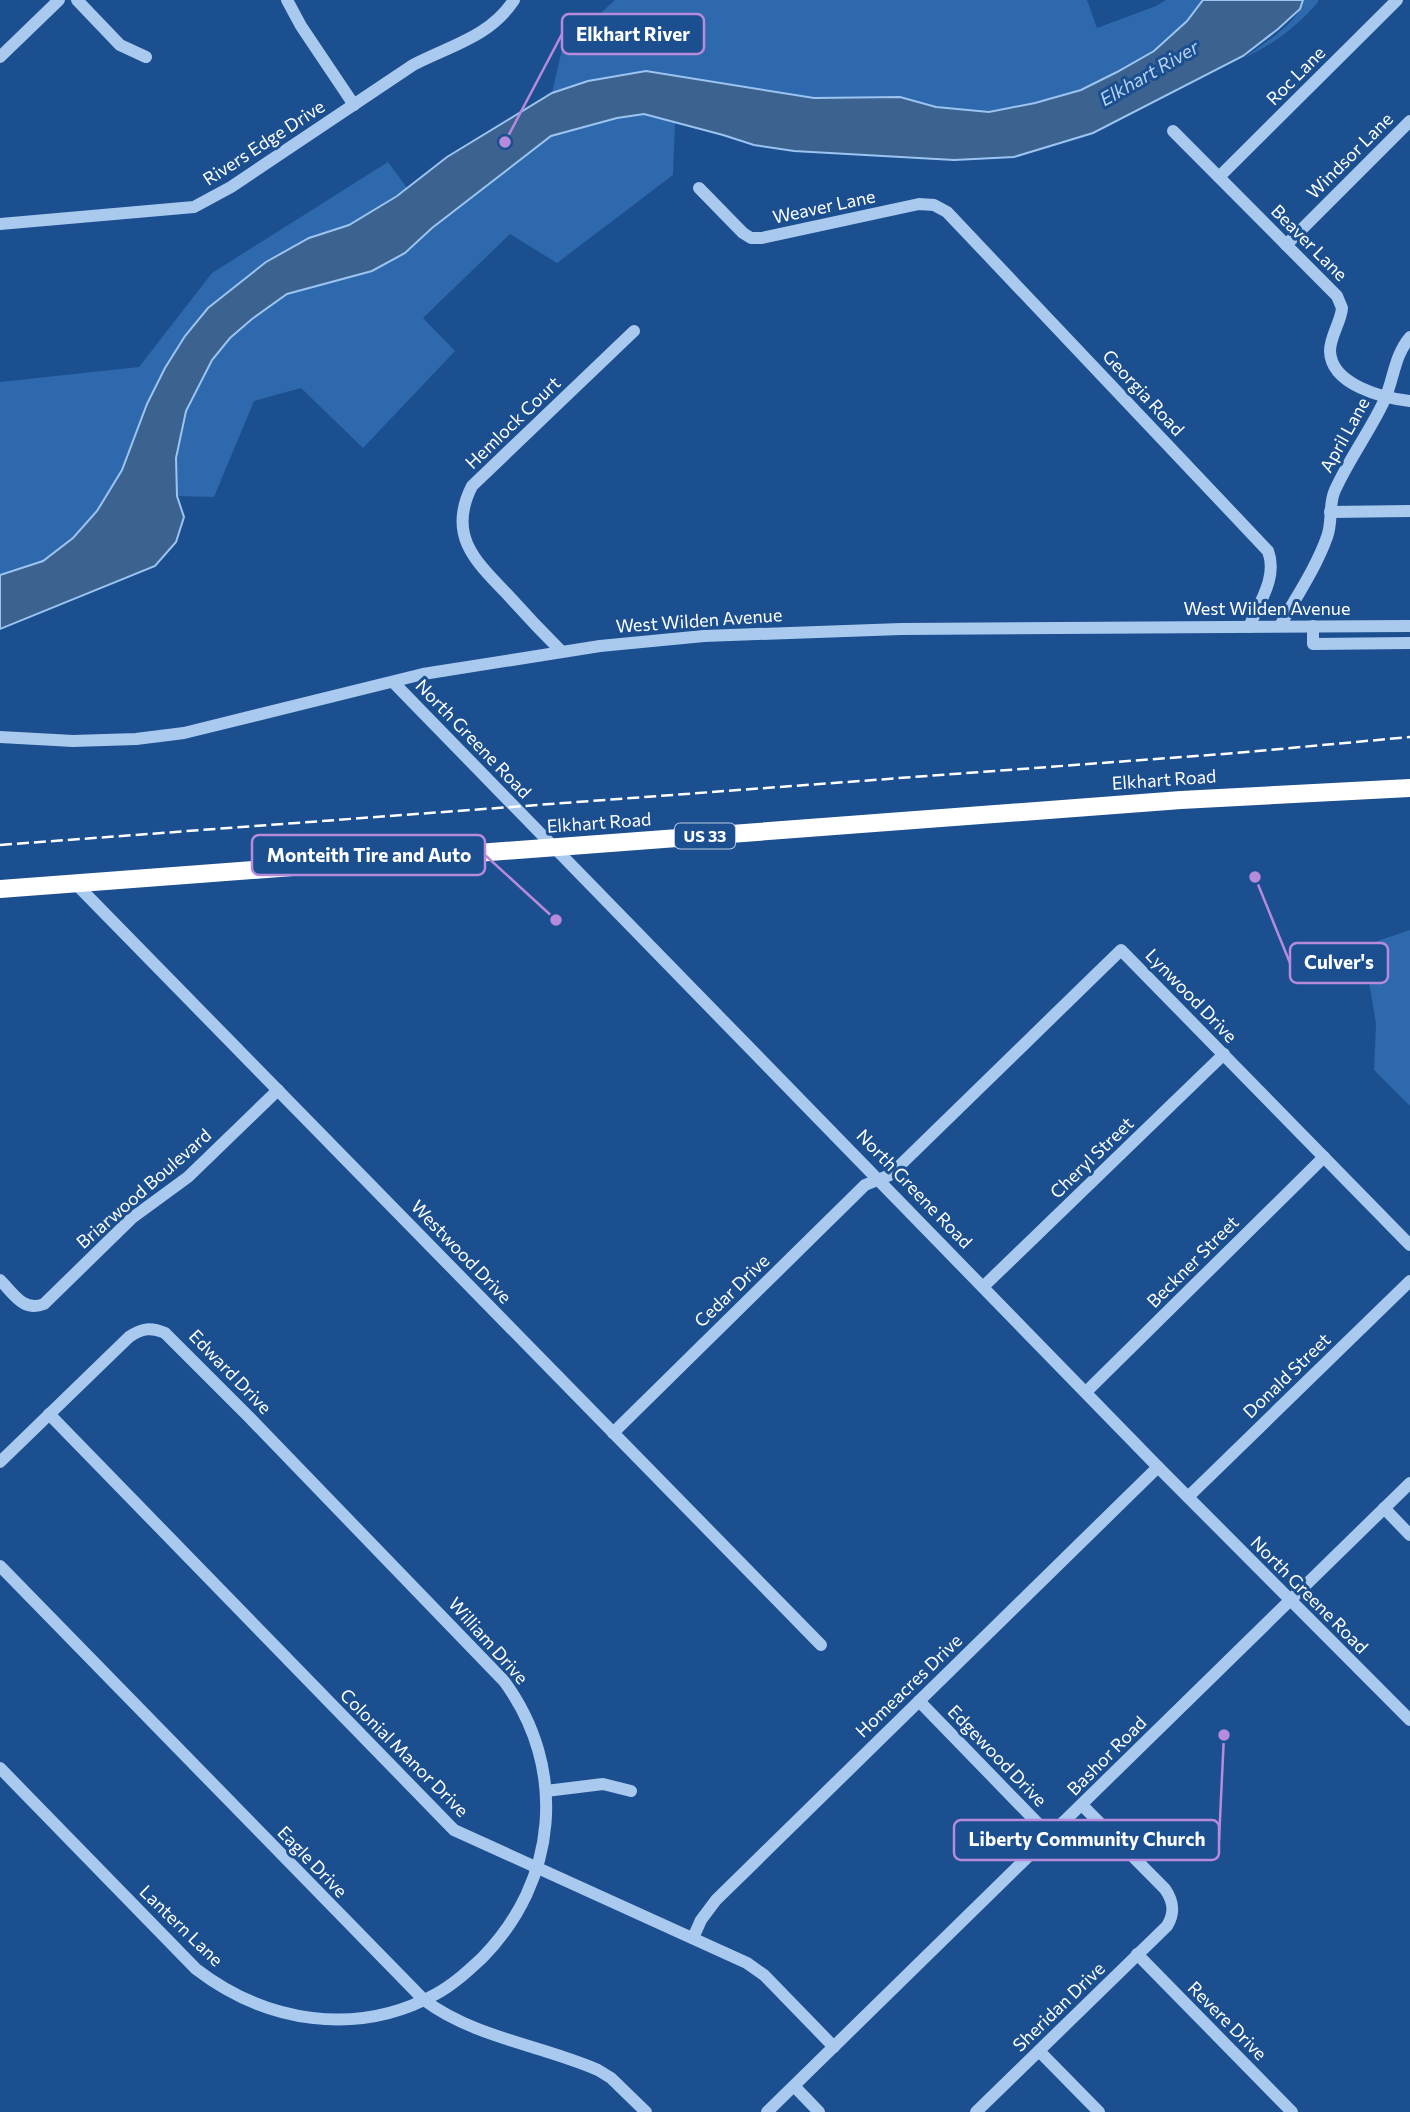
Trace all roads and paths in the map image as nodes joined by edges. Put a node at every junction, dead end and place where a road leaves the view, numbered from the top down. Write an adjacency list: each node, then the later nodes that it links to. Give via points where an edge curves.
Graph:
1 (59, 0): 6 (street)
2 (77, 0): 7 (street, via 120,45)
3 (287, 0): 8 (street)
4 (514, 0): 8 (street, Rivers Edge Drive, via 480,33 413,65)
5 (1397, 0): 11 (street, Roc Lane)
6 (0, 57)
7 (146, 57)
8 (354, 105): 14 (street, Rivers Edge Drive, via 194,207)
9 (1410, 121): 15 (street, Windsor Lane)
10 (1173, 131): 11 (street, Beaver Lane)
11 (1219, 177): 15 (street, Beaver Lane)
12 (699, 188): 13 (street, Weaver Lane, via 751,238)
13 (933, 205): 22 (street, Georgia Road, via 947,212 1268,551 1270,581)
14 (0, 225)
15 (1286, 245): 18 (street, Beaver Lane, via 1341,302 1330,350 1335,368 1357,386)
16 (634, 331): 27 (street, Hemlock Court, via 472,486 463,510 463,534 471,555)
17 (1410, 337): 18 (street, April Lane)
18 (1386, 396): 19 (street, Beaver Lane); 21 (street, April Lane, via 1336,487)
19 (1410, 401)
20 (1410, 511): 21 (street)
21 (1330, 512): 23 (street, April Lane, via 1322,549)
22 (1249, 626): 23 (street, West Wilden Avenue); 27 (street, West Wilden Avenue, via 755,632)
23 (1280, 626): 24 (street, West Wilden Avenue)
24 (1313, 626): 25 (street, West Wilden Avenue); 26 (street, via 1313,644)
25 (1410, 626)
26 (1410, 643)
27 (561, 651): 28 (street, West Wilden Avenue)
28 (393, 682): 29 (street, West Wilden Avenue, via 184,733 136,739); 31 (street, North Greene Road)
29 (0, 737)
30 (1410, 788): 31 (highway, Elkhart Road / US 33, via 1181,800)
31 (553, 847): 32 (highway, Elkhart Road / US 33); 37 (street, North Greene Road)
32 (75, 883): 33 (highway, Elkhart Road / US 33); 35 (street, Westwood Drive)
33 (0, 889)
34 (1224, 1054): 36 (street, Lynwood Drive); 37 (street, Lynwood Drive, via 1121,950 890,1175); 41 (street, Cheryl Street)
35 (278, 1090): 39 (street, Briarwood Boulevard, via 188,1177 132,1218 44,1304 24,1305); 44 (street, Westwood Drive)
36 (1324, 1157): 38 (street, Lynwood Drive); 42 (street, Beckner Street)
37 (880, 1179): 41 (street, North Greene Road); 44 (street, Cedar Drive, via 865,1185)
38 (1410, 1245)
39 (0, 1280)
40 (1410, 1281): 48 (street, Donald Street)
41 (984, 1286): 42 (street, North Greene Road)
42 (1086, 1392): 46 (street, North Greene Road)
43 (49, 1414): 45 (street, Edward Drive); 49 (street, Edward Drive, via 129,1337 143,1329 155,1329 174,1340); 62 (street, Colonial Manor Drive, via 445,1822 465,1836)
44 (613, 1433): 54 (street, Westwood Drive)
45 (0, 1462)
46 (1158, 1467): 48 (street, North Greene Road); 55 (street, Homeacres Drive)
47 (1410, 1483): 50 (street, Bashor Road)
48 (1188, 1497): 53 (street, North Greene Road)
49 (333, 1503): 58 (street, William Drive, via 491,1666 516,1698 535,1739)
50 (1384, 1508): 51 (street); 53 (street, Bashor Road)
51 (1410, 1535)
52 (0, 1566): 65 (street, Eagle Drive)
53 (1290, 1600): 56 (street, North Greene Road); 60 (street, Bashor Road)
54 (821, 1645)
55 (919, 1701): 61 (street, Edgewood Drive); 63 (street, Homeacres Drive, via 716,1900)
56 (1410, 1720)
57 (0, 1768): 65 (street, Lantern Lane, via 180,1954 233,1994 283,2014 314,2019 378,2015)
58 (546, 1791): 59 (street, via 603,1784); 62 (street, William Drive)
59 (631, 1791)
60 (1082, 1805): 61 (street, Bashor Road); 64 (street, Sheridan Drive, via 1171,1898 1173,1910 1167,1926)
61 (1050, 1836): 66 (street, Bashor Road)
62 (537, 1868): 63 (street, Colonial Manor Drive); 65 (street, William Drive, via 522,1906 493,1946 452,1984)
63 (693, 1938): 66 (street, Colonial Manor Drive, via 756,1968)
64 (1137, 1954): 67 (street, Sheridan Drive); 74 (street, Revere Drive)
65 (424, 2000): 69 (street, Eagle Drive, via 469,2026 598,2070)
66 (834, 2047): 68 (street, Bashor Road)
67 (1039, 2051): 72 (street, Sheridan Drive); 73 (street)
68 (794, 2086): 70 (street, Bashor Road); 71 (street)
69 (646, 2112)
70 (767, 2112)
71 (819, 2112)
72 (976, 2112)
73 (1099, 2112)
74 (1292, 2112)

